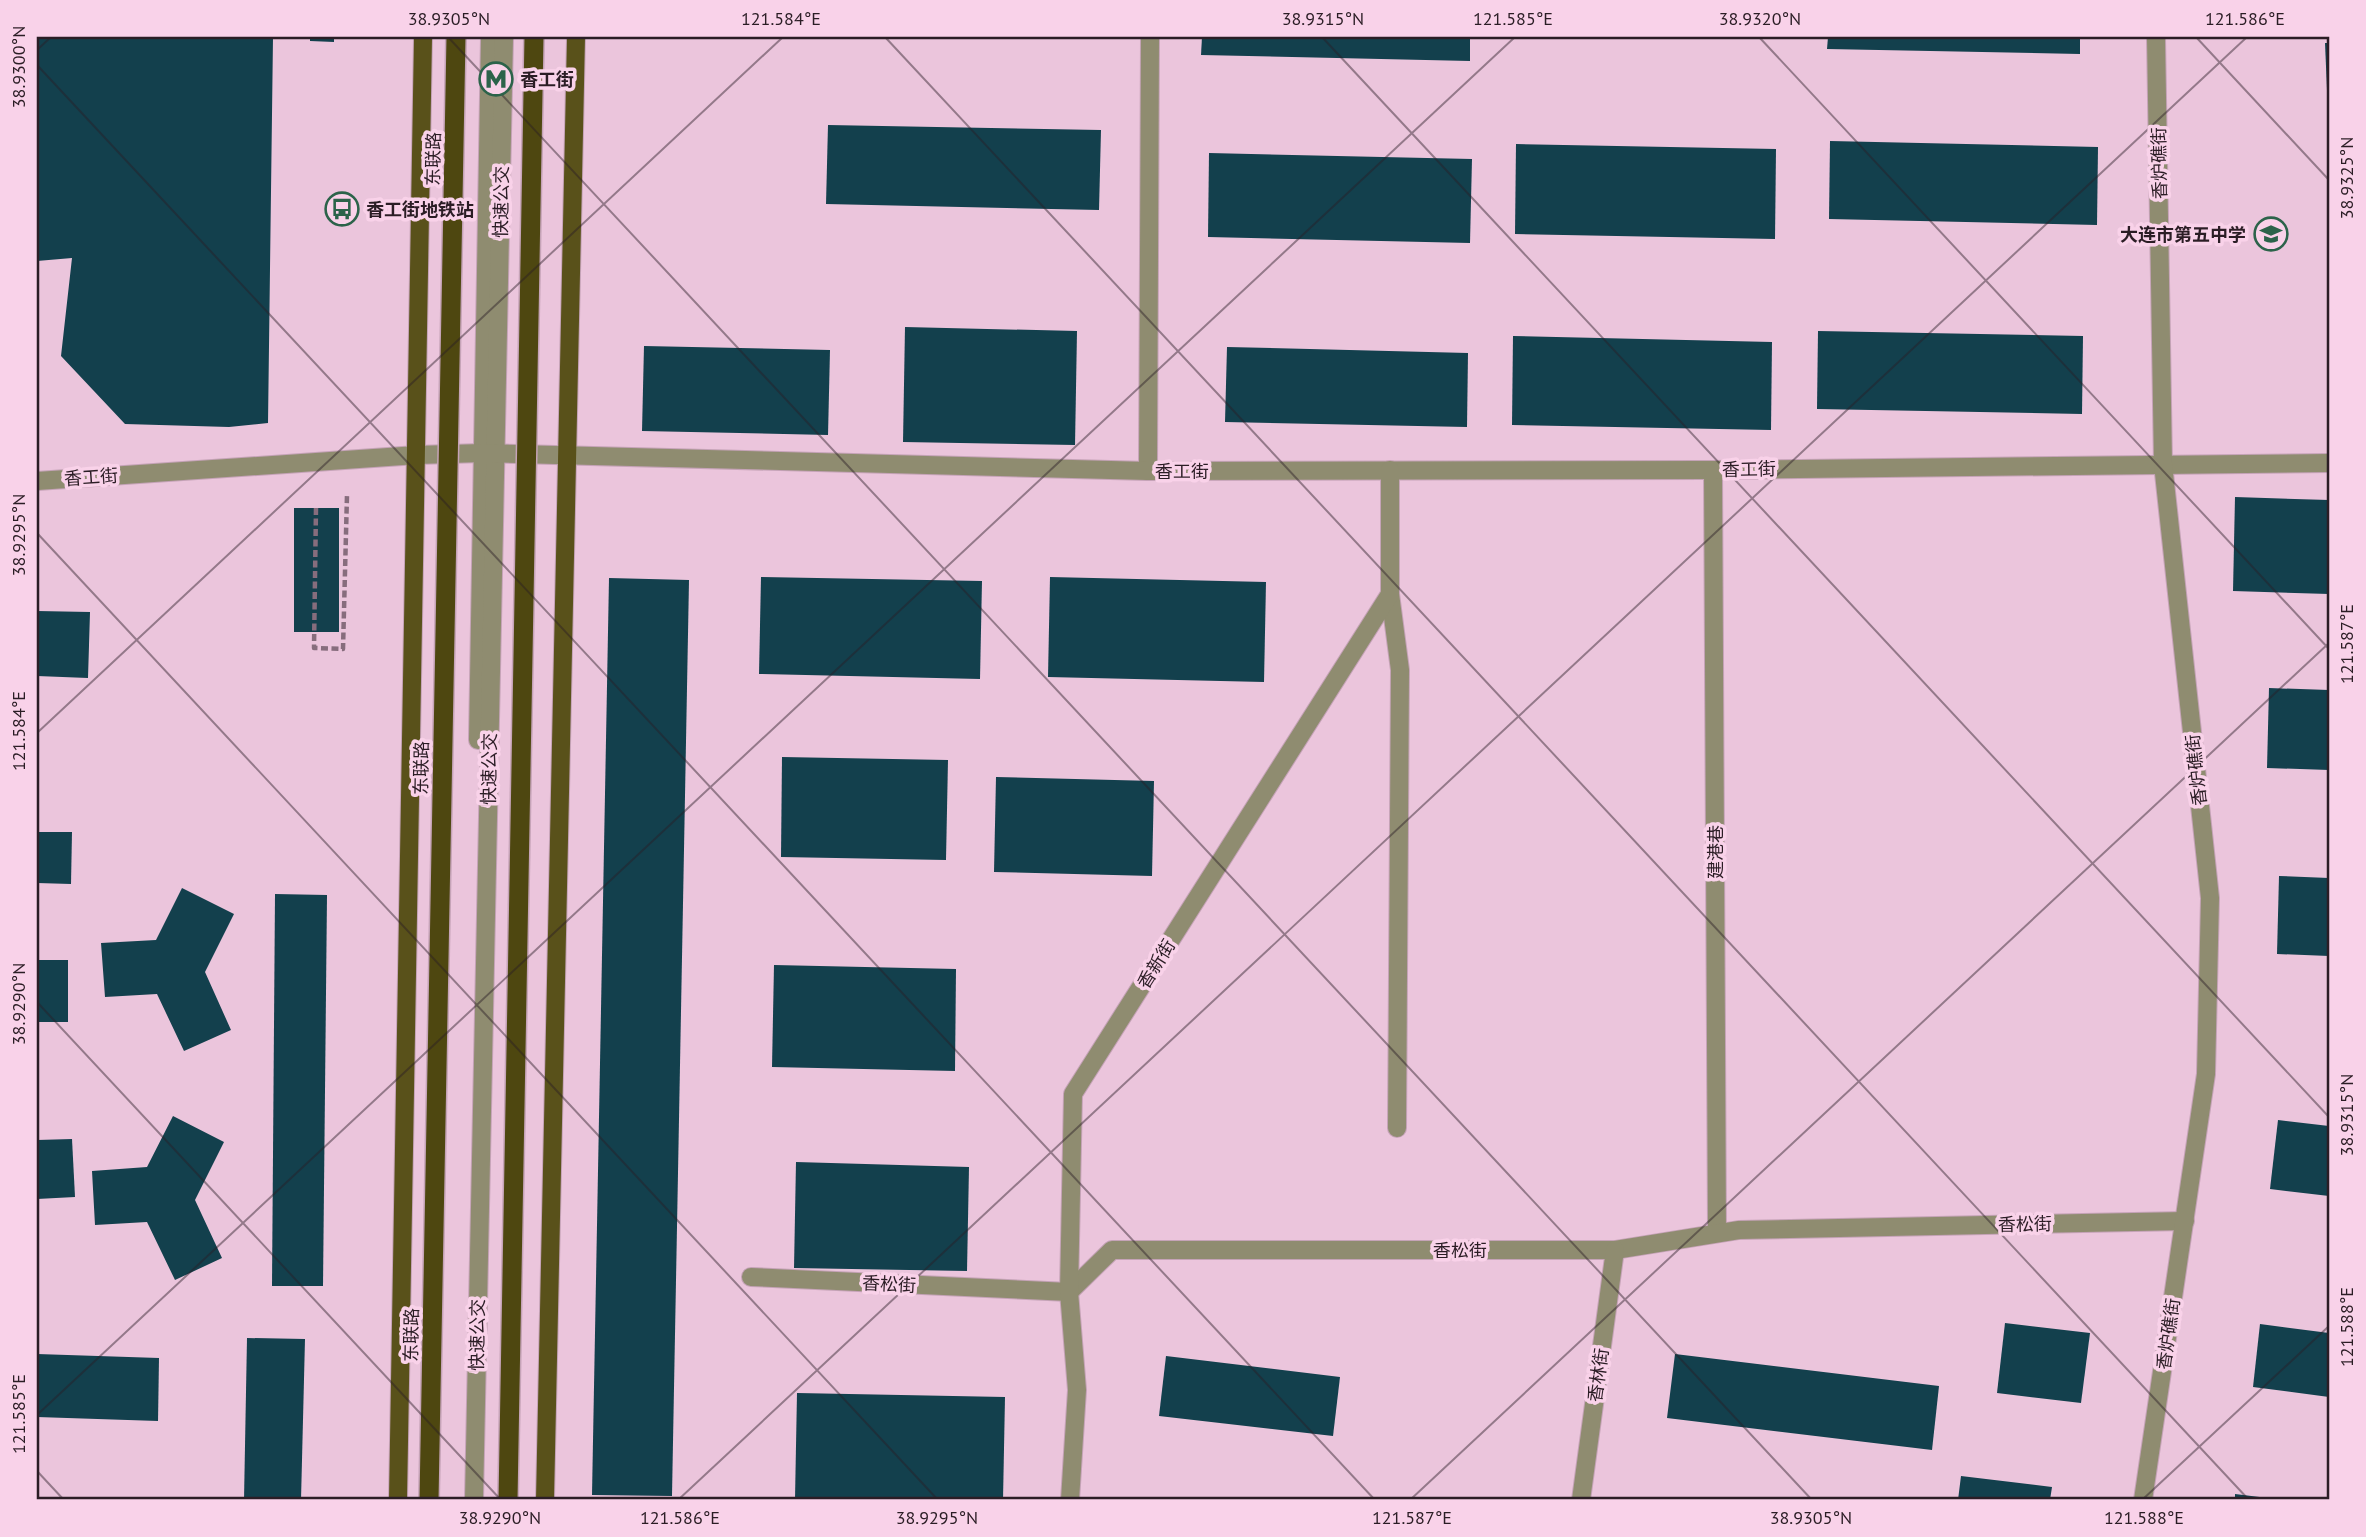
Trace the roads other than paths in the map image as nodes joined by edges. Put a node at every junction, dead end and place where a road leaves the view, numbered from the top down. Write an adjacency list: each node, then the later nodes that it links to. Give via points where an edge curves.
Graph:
1 (423, 37): 11 (main road)
2 (456, 37): 26 (highway, 东联路, bridge)
3 (490, 37): 9 (street, 快速公交)
4 (504, 37): 9 (street, 快速公交)
5 (534, 37): 29 (highway, bridge)
6 (576, 37): 10 (main road)
7 (1150, 37): 16 (street)
8 (2156, 37): 13 (street, 香炉礁街)
9 (489, 453): 10 (street, 香工街); 11 (street, 香工街); 27 (street, 快速公交); 28 (street, 快速公交)
10 (567, 454): 16 (street, 香工街); 30 (main road)
11 (417, 455): 17 (street, 香工街); 25 (main road)
12 (2329, 463): 13 (street, 香工街)
13 (2163, 464): 15 (street, 香工街); 20 (street, 香炉礁街, via 2210,898 2206,1073)
14 (1390, 470): 15 (street, 香工街); 16 (street, 香工街); 18 (street)
15 (1713, 470): 21 (street, 建港巷)
16 (1148, 471)
17 (37, 481)
18 (1390, 594): 19 (street, via 1400,670); 24 (street, 香新街, via 1073,1094)
19 (1397, 1128)
20 (2185, 1221): 21 (street, 香松街); 33 (street, 香炉礁街)
21 (1717, 1233): 22 (street, 香松街)
22 (1615, 1251): 24 (street, 香松街, via 1112,1250); 32 (street, 香林街)
23 (751, 1277): 24 (street, 香松街)
24 (1069, 1292): 31 (street, 香新街, via 1077,1390)
25 (398, 1500)
26 (429, 1500)
27 (462, 1500)
28 (474, 1500)
29 (508, 1500)
30 (545, 1500)
31 (1070, 1500)
32 (1581, 1500)
33 (2143, 1500)

